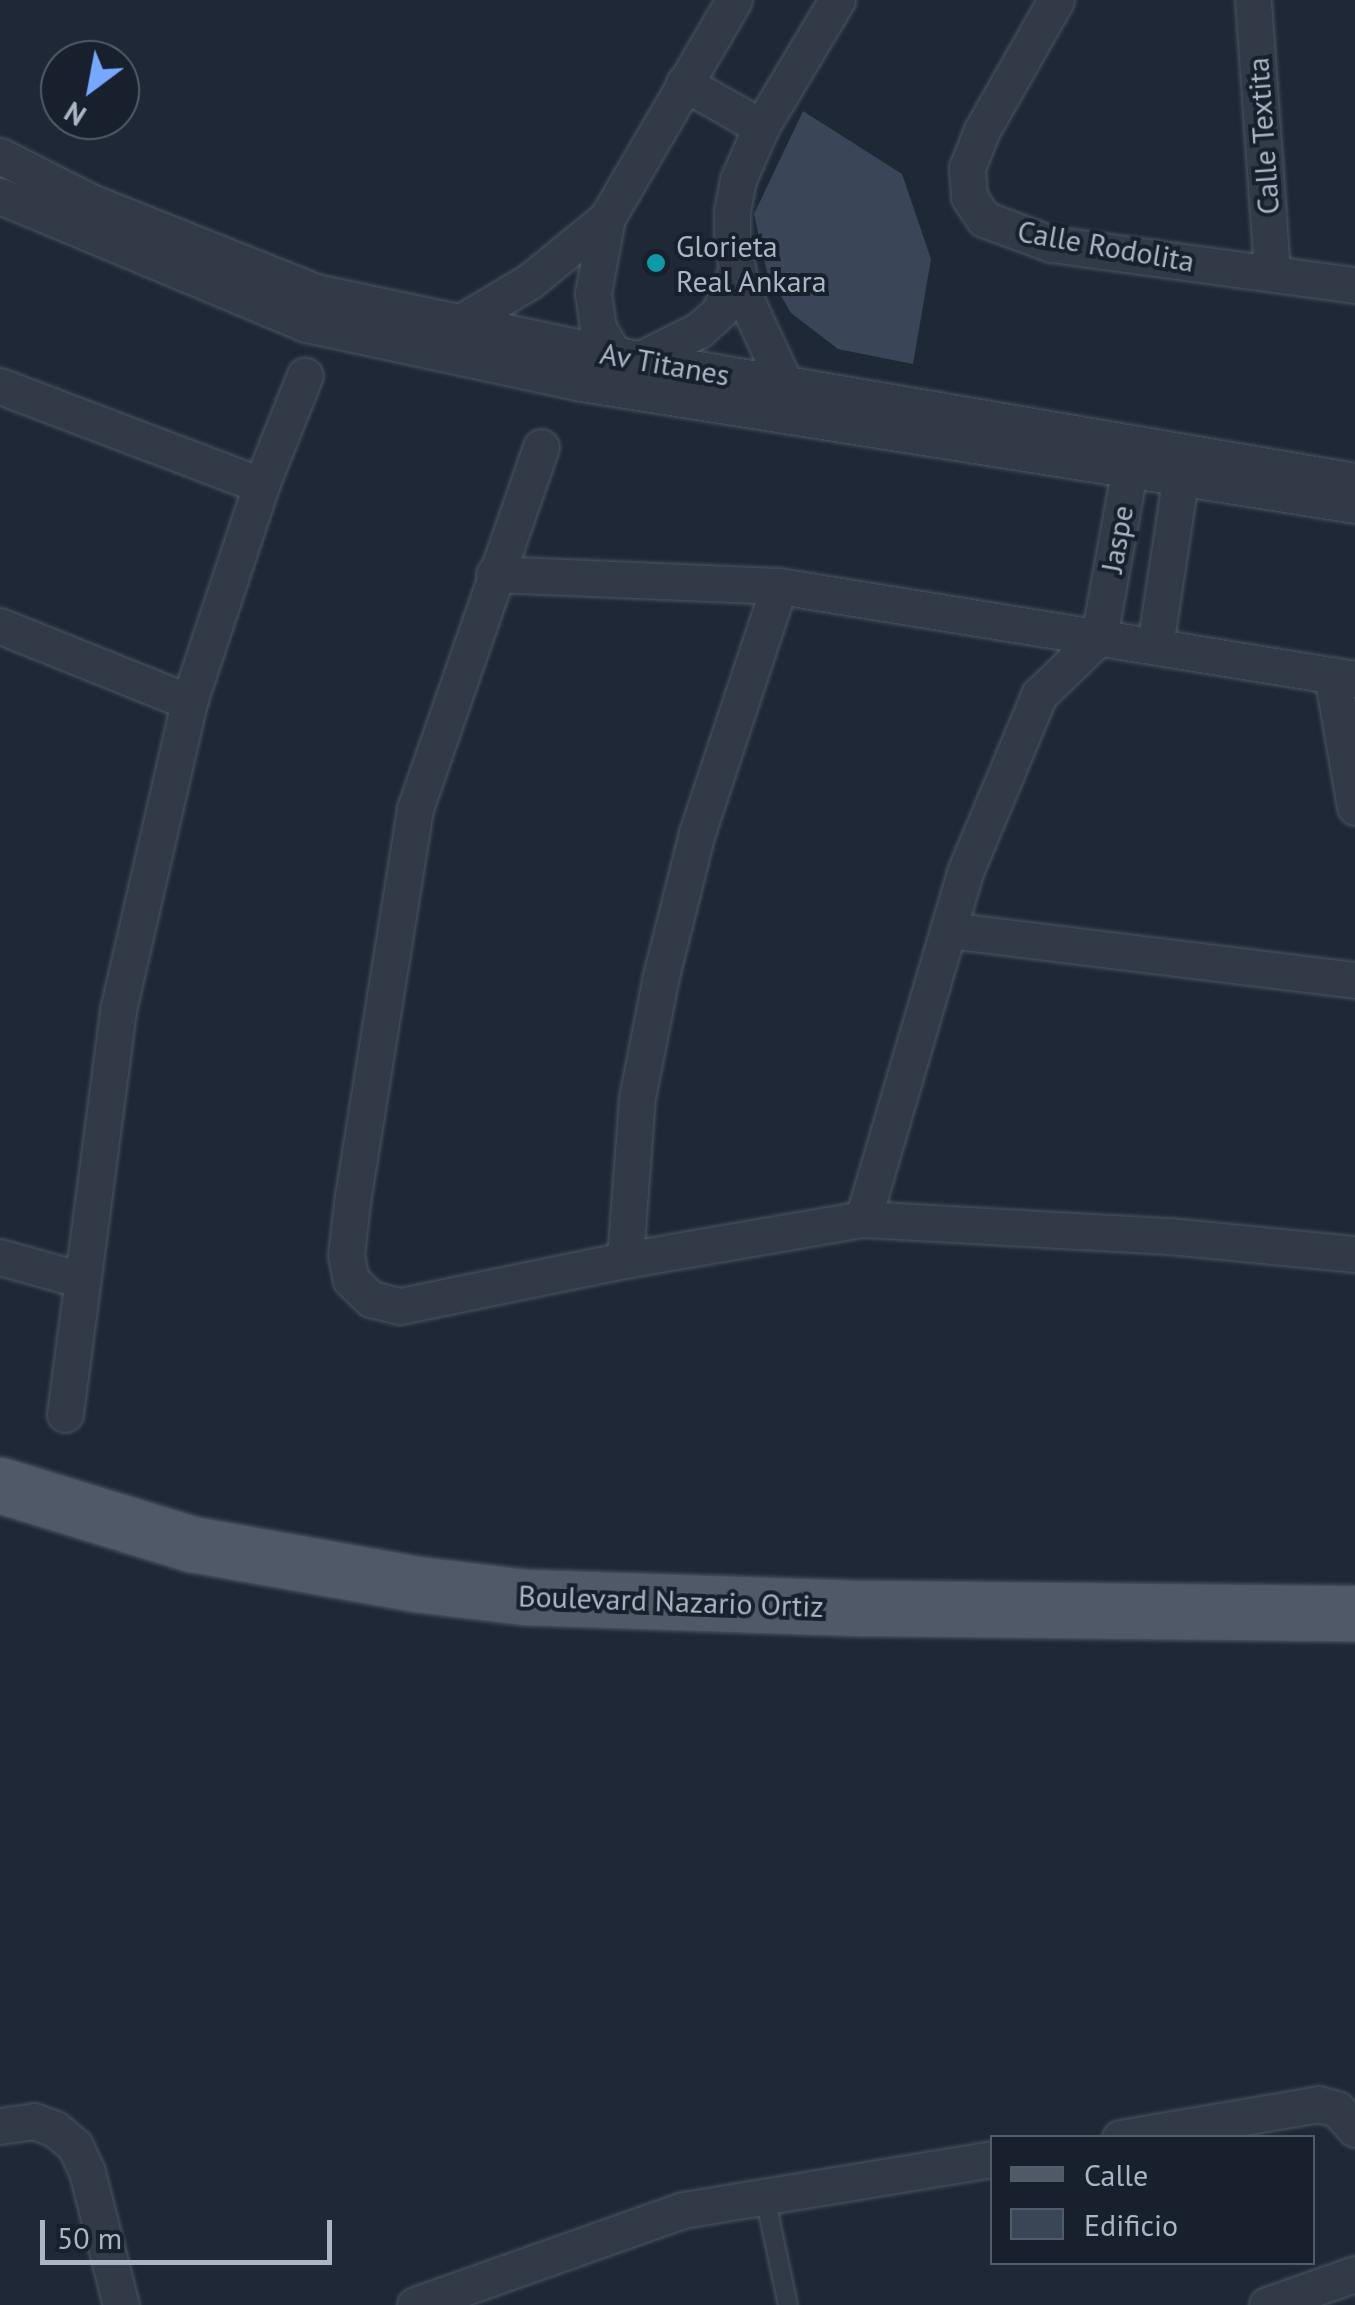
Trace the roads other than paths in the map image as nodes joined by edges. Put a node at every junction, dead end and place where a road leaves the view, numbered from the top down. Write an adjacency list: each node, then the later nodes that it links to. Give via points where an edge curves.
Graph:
1 (734, 0): 5 (street)
2 (837, 0): 6 (street)
3 (1056, 0): 11 (street, Calle Rodolita, via 967,168 969,197 984,219 1051,244)
4 (1253, 0): 11 (street, Calle Textita)
5 (684, 83): 6 (street); 9 (street)
6 (761, 127): 10 (street, via 732,211)
7 (0, 156): 14 (street, Av Titanes, via 226,259 316,292)
8 (0, 196): 16 (street, Av Titanes, via 306,324 581,382)
9 (607, 218): 13 (street); 14 (street, via 544,271)
10 (736, 271): 15 (street, via 720,310); 19 (street)
11 (1272, 272): 12 (street, Calle Rodolita)
12 (1355, 285)
13 (593, 293): 15 (street, via 638,336); 16 (street, via 598,328)
14 (456, 325): 16 (street, Av Titanes)
15 (677, 341): 16 (street)
16 (632, 368): 19 (street, Av Titanes); 21 (street, Av Titanes, via 780,416)
17 (305, 375): 24 (street)
18 (0, 386): 24 (street)
19 (786, 386): 21 (street, Av Titanes)
20 (541, 447): 26 (street)
21 (1132, 456): 22 (street, Av Titanes); 29 (street, Jaspe)
22 (1183, 464): 23 (street, Av Titanes); 25 (street, Av Titanes); 30 (street, Jaspe)
23 (1355, 482)
24 (261, 484): 32 (street)
25 (1355, 506)
26 (494, 574): 27 (street); 39 (street, via 416,808 352,1203 351,1280 371,1299 400,1306)
27 (779, 586): 29 (street); 39 (street, via 698,834 661,976 637,1098)
28 (0, 626): 32 (street)
29 (1099, 637): 30 (street); 34 (street, via 1039,694 965,872)
30 (1155, 646): 31 (street)
31 (1343, 677): 33 (street)
32 (188, 702): 40 (street, via 118,1010)
33 (1355, 806)
34 (948, 930): 35 (street); 36 (street)
35 (1355, 980)
36 (863, 1220): 37 (street, via 1170,1236); 39 (street)
37 (1355, 1254)
38 (0, 1257): 40 (street)
39 (625, 1260)
40 (82, 1280): 41 (street)
41 (65, 1414)
42 (0, 1485): 43 (main road, Boulevard Nazario Ortiz, via 192,1544 524,1598)
43 (1355, 1613)
44 (0, 2126): 50 (street, via 34,2121 75,2146)
45 (1355, 2129): 46 (street, via 1337,2109 1318,2104)
46 (1137, 2135)
47 (990, 2159): 48 (street)
48 (765, 2197): 51 (street, via 628,2227); 52 (lane)
49 (1355, 2274): 53 (street)
50 (121, 2305)
51 (415, 2305)
52 (788, 2305)
53 (1267, 2305)

